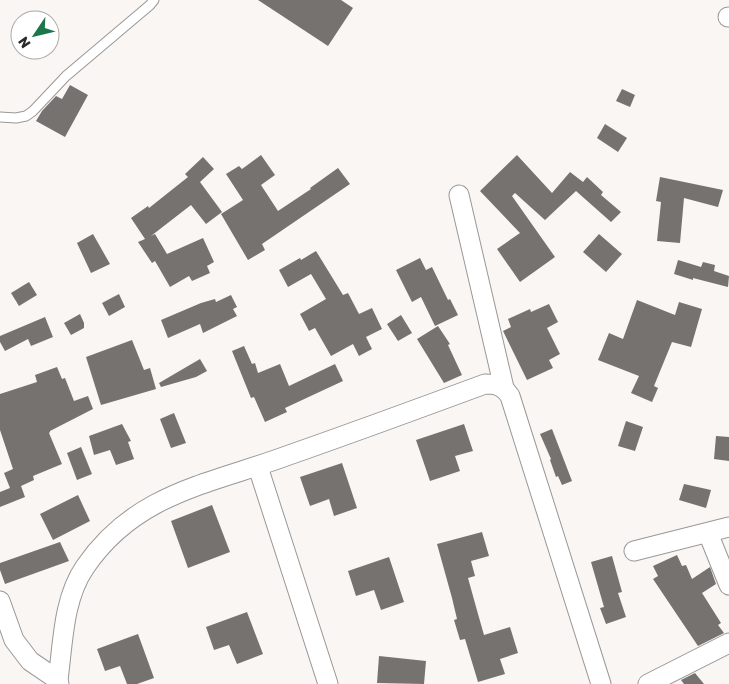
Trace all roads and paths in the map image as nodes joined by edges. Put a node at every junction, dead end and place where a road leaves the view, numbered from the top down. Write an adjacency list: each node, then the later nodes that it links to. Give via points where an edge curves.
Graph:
1 (154, 0): 2 (lane, via 66,76 33,111 16,118)
2 (0, 117)
3 (459, 195): 4 (street)
4 (504, 388): 5 (street, via 485,384); 14 (street, via 510,396)
5 (258, 467): 12 (street, via 162,500 137,514 107,540 84,568 72,592 66,616); 13 (street)
6 (729, 527): 7 (street)
7 (708, 533): 8 (street); 9 (street)
8 (634, 551)
9 (729, 585)
10 (0, 600): 12 (street, via 14,640 30,661)
11 (729, 643): 15 (street)
12 (59, 682)
13 (328, 684)
14 (601, 684)
15 (648, 684)

